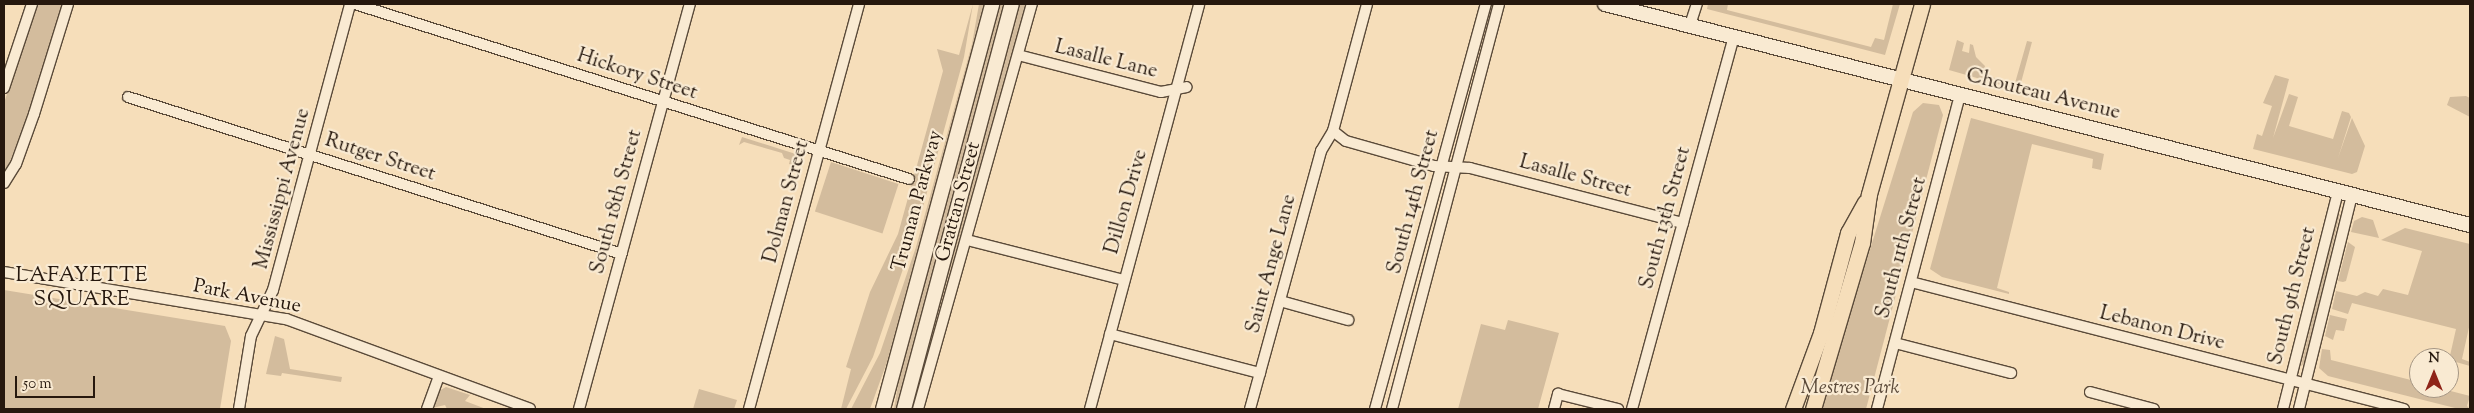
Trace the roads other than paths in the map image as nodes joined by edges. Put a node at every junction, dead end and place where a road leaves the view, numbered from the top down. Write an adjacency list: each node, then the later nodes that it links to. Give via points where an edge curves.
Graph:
1 (32, 4): 21 (street)
2 (68, 4): 32 (street, via 24,140)
3 (350, 4): 28 (street, Mississippi Avenue)
4 (355, 4): 25 (street, Hickory Street)
5 (690, 4): 25 (street, South 18th Street)
6 (859, 4): 27 (street, Dolman Street)
7 (992, 4): 59 (main road, Truman Parkway)
8 (1012, 4): 60 (main road, Truman Parkway)
9 (1032, 4): 19 (street, Grattan Street)
10 (1199, 4): 22 (street, Dillon Drive)
11 (1367, 4): 26 (street, Saint Ange Lane)
12 (1486, 4): 29 (street, South 14th Street)
13 (1500, 4): 30 (street, South 14th Street)
14 (1605, 4): 17 (main road, Chouteau Avenue)
15 (1697, 4): 17 (street)
16 (1922, 4): 20 (main road)
17 (1690, 25): 18 (main road, Chouteau Avenue)
18 (1734, 37): 20 (main road, Chouteau Avenue); 36 (street, South 13th Street)
19 (1018, 55): 22 (street, Lasalle Lane, via 1161,92); 38 (street, Grattan Street)
20 (1901, 79): 23 (main road, Chouteau Avenue); 34 (main road)
21 (4, 88)
22 (1182, 88): 41 (street, Dillon Drive)
23 (1960, 94): 33 (main road, Chouteau Avenue); 42 (street, South 11th Street)
24 (128, 97): 28 (street, Rutger Street)
25 (662, 101): 27 (street, Hickory Street); 39 (street, South 18th Street)
26 (1333, 131): 29 (street, via 1346,141); 43 (street, Saint Ange Lane, via 1321,151)
27 (819, 150): 31 (street, Hickory Street); 58 (street, Dolman Street)
28 (310, 154): 39 (street, Rutger Street); 44 (street, Mississippi Avenue, via 273,290)
29 (1443, 166): 30 (street); 64 (street, South 14th Street)
30 (1458, 166): 36 (street, Lasalle Street); 65 (street, South 14th Street)
31 (909, 179)
32 (4, 183)
33 (2338, 191): 35 (main road, Chouteau Avenue); 51 (street, South 9th Street)
34 (1869, 194): 69 (main road, via 1848,233 1821,333); 70 (main road, via 1862,243)
35 (2352, 194): 37 (main road, Chouteau Avenue); 52 (street, South 9th Street)
36 (1683, 223): 68 (street, South 13th Street)
37 (2470, 225)
38 (967, 240): 41 (street); 61 (street, Grattan Street)
39 (622, 254): 57 (street, South 18th Street)
40 (4, 272): 44 (street, Park Avenue)
41 (1124, 280): 46 (street, Dillon Drive)
42 (1911, 282): 47 (street, South 11th Street); 51 (street, Lebanon Drive)
43 (1280, 301): 45 (street); 49 (street, Saint Ange Lane)
44 (261, 314): 50 (street, Park Avenue, via 293,322); 54 (street, Mississippi Avenue, via 251,336)
45 (1348, 320)
46 (1110, 334): 49 (street); 62 (street, Dillon Drive)
47 (1895, 343): 48 (street); 71 (street, South 11th Street)
48 (2011, 372)
49 (1260, 373): 63 (street, Saint Ange Lane)
50 (439, 376): 55 (street); 56 (street, Park Avenue)
51 (2290, 380): 52 (street, Lebanon Drive); 73 (street, South 9th Street)
52 (2306, 384): 74 (street, South 9th Street); 75 (street, Lebanon Drive)
53 (2090, 392): 72 (street)
54 (239, 409)
55 (427, 409)
56 (530, 409)
57 (580, 409)
58 (749, 409)
59 (883, 409)
60 (904, 409)
61 (918, 409)
62 (1090, 409)
63 (1250, 409)
64 (1375, 409)
65 (1392, 409)
66 (1554, 409): 67 (street, via 1558,394)
67 (1618, 409)
68 (1632, 409)
69 (1793, 409)
70 (1813, 409)
71 (1878, 409)
72 (2154, 409)
73 (2283, 409)
74 (2299, 409)
75 (2404, 409)

